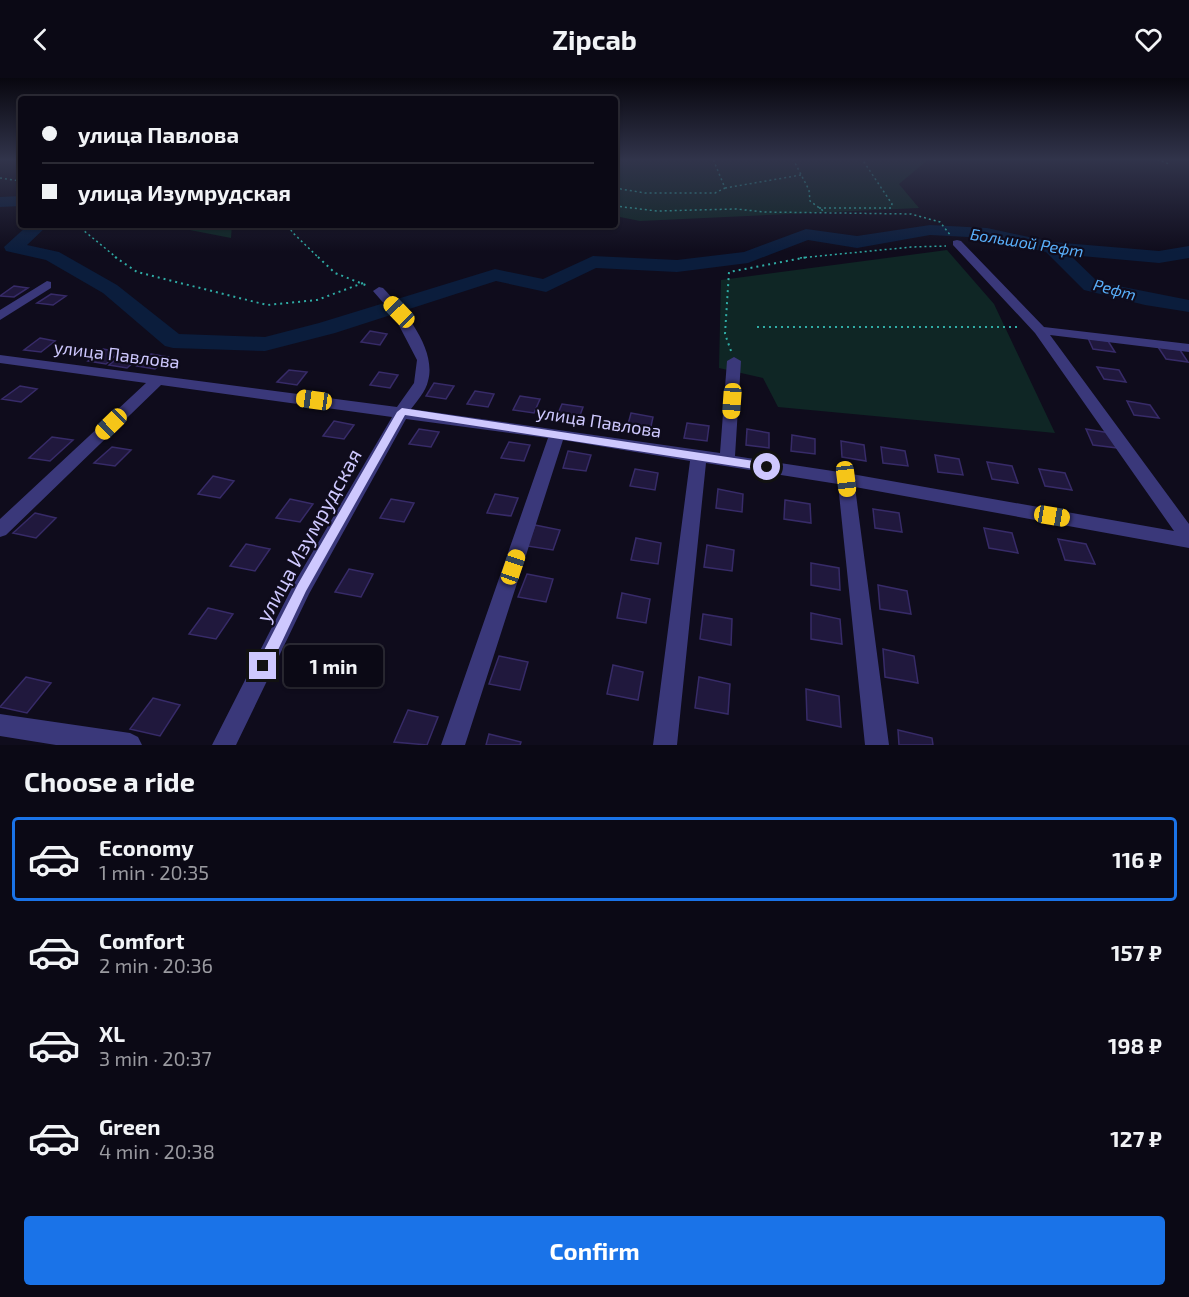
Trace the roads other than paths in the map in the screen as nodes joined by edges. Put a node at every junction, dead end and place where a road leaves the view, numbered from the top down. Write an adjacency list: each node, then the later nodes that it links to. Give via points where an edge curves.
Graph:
1 (960, 247): 5 (street)
2 (47, 285): 4 (street)
3 (379, 291): 10 (street, улица Изумрудская, via 399,312 424,360 422,382)
4 (0, 316)
5 (1038, 328): 6 (street); 16 (street)
6 (1189, 348)
7 (0, 359): 9 (street, улица Павлова)
8 (734, 361): 13 (street)
9 (159, 379): 10 (street, улица Павлова); 15 (street)
10 (402, 412): 11 (street, улица Павлова); 19 (street, улица Изумрудская, via 302,588)
11 (557, 434): 12 (street, улица Павлова); 20 (street)
12 (699, 456): 13 (street, улица Павлова); 21 (street)
13 (727, 461): 14 (street, улица Павлова)
14 (846, 479): 16 (street, улица Павлова); 22 (street)
15 (0, 530)
16 (1189, 539)
17 (0, 725): 18 (street)
18 (130, 745)
19 (224, 745)
20 (453, 745)
21 (665, 745)
22 (878, 745)

